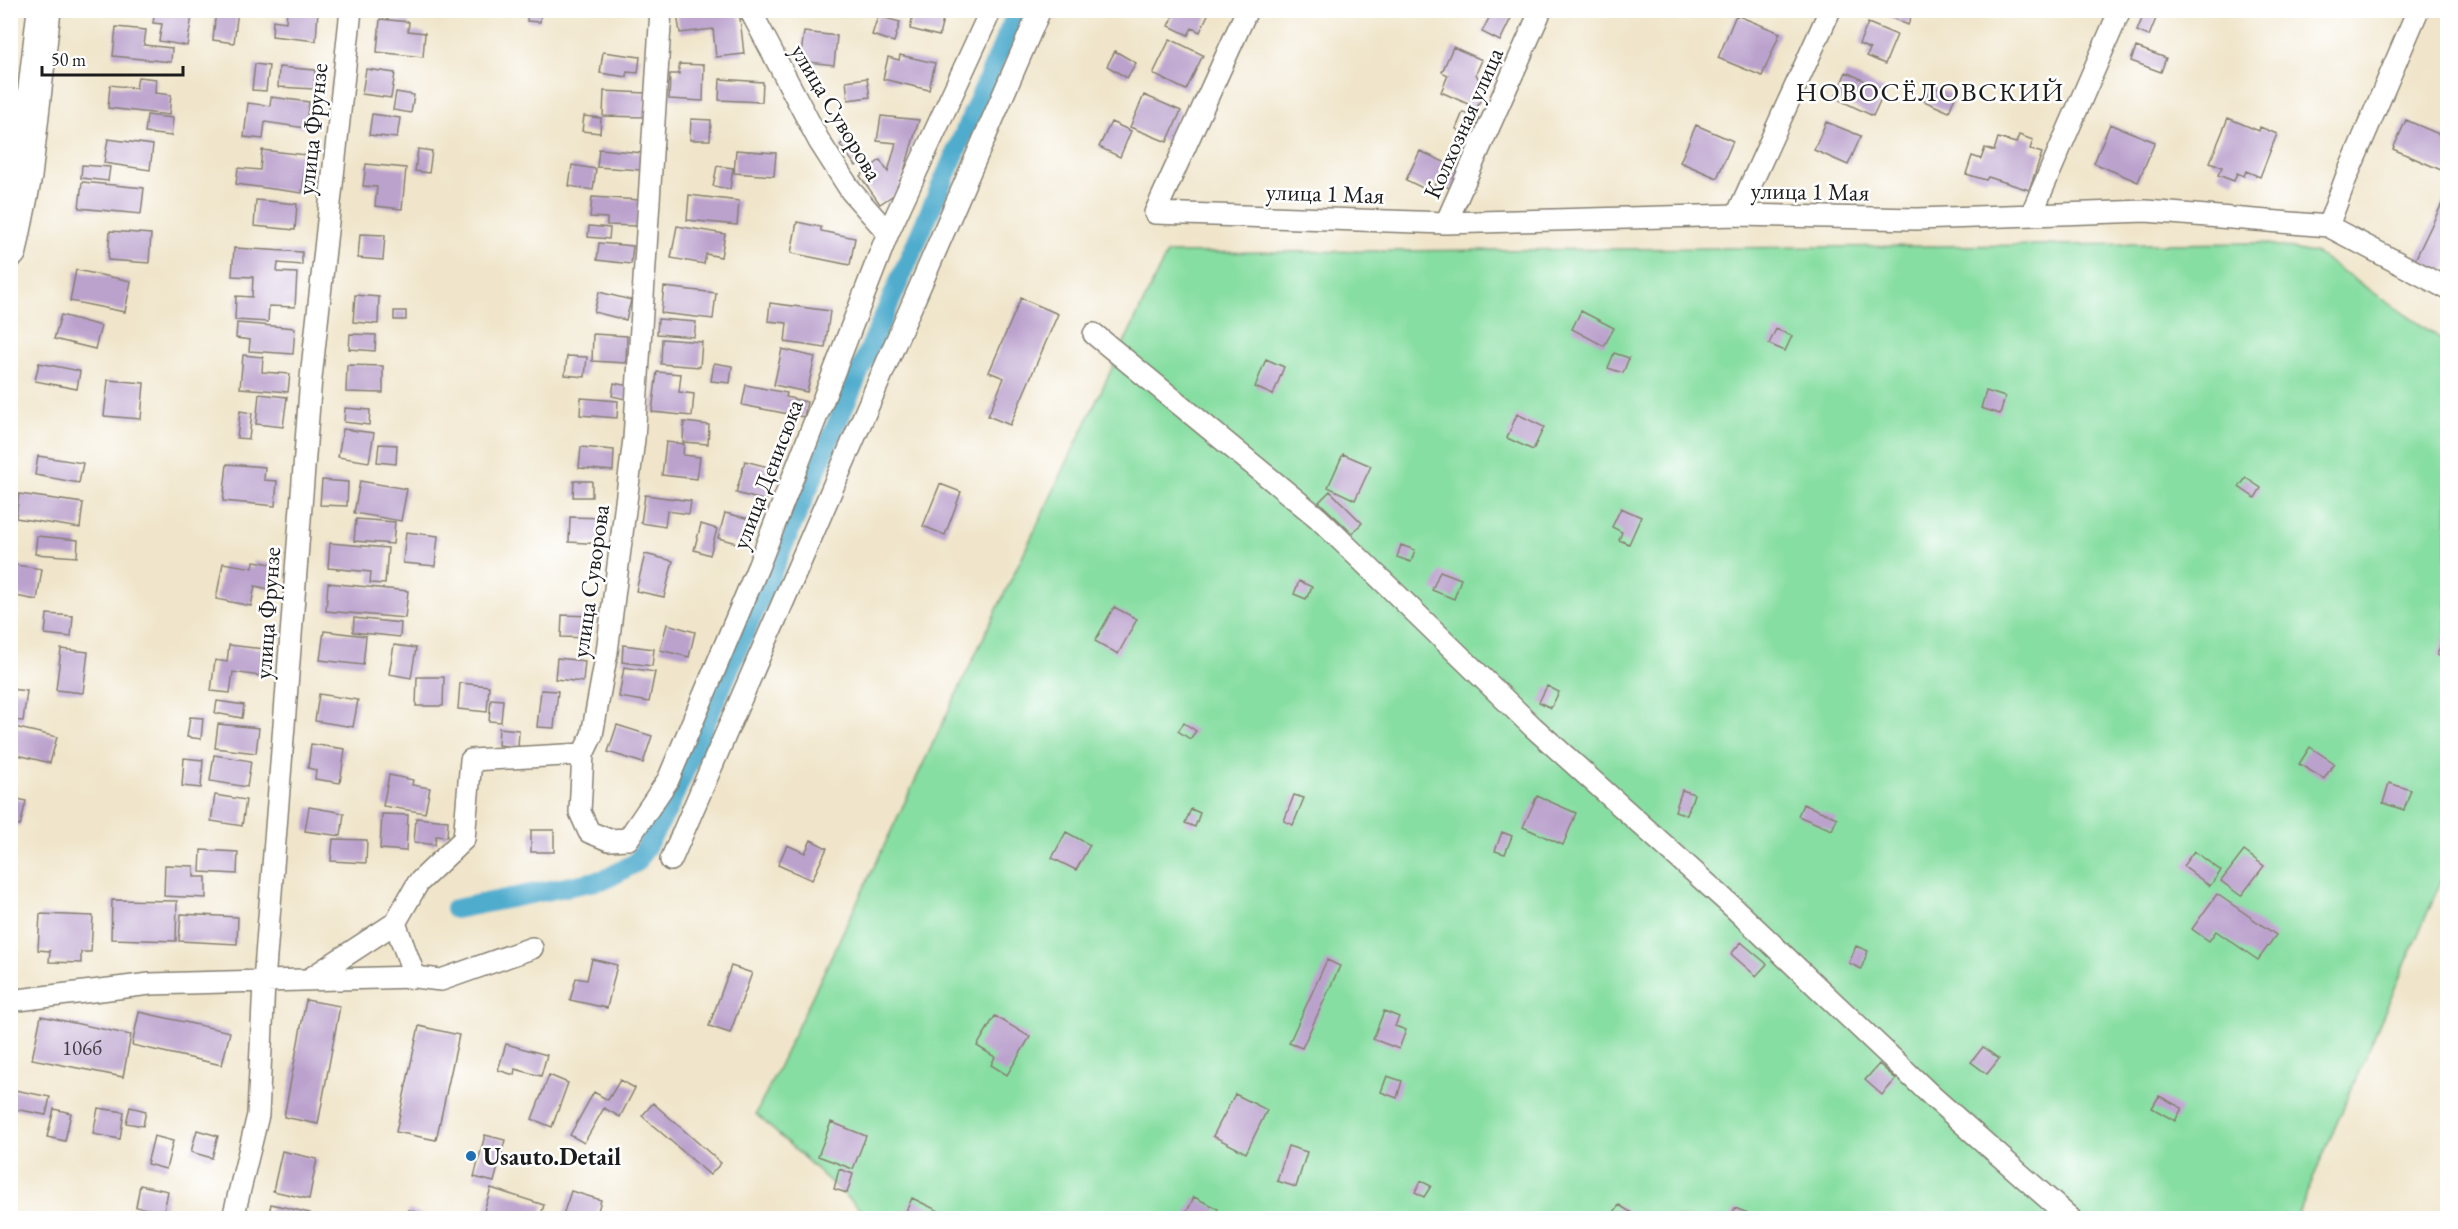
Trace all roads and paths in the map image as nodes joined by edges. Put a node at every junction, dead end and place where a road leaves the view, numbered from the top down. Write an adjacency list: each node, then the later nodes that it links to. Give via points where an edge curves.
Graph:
1 (44, 10): 17 (main road, via 25,176)
2 (351, 10): 26 (street, улица Фрунзе, via 311,378)
3 (661, 10): 20 (street, улица Суворова, via 634,439 606,652 592,735)
4 (750, 10): 16 (street, улица Суворова, via 819,141 851,191)
5 (991, 10): 16 (street, улица Денисюка)
6 (1040, 10): 21 (street)
7 (1247, 10): 14 (street, улица 1 Мая, via 1155,213)
8 (1541, 10): 14 (street, Колхозная улица)
9 (1830, 10): 12 (street)
10 (2120, 10): 13 (street)
11 (2418, 10): 15 (street)
12 (1737, 215): 13 (street, улица 1 Мая, via 1917,219); 14 (street, улица 1 Мая)
13 (2031, 215): 15 (street, улица 1 Мая, via 2146,211)
14 (1446, 223)
15 (2328, 226): 18 (street, улица 1 Мая)
16 (888, 233): 20 (street, улица Денисюка, via 758,567 668,780 628,839 609,840 589,832 580,812)
17 (10, 250)
18 (2448, 289)
19 (1094, 334): 29 (street, via 1318,518 1533,727 1734,908 1933,1097)
20 (583, 754): 22 (street, via 471,760 464,839 418,883)
21 (671, 860)
22 (395, 923): 24 (street); 25 (street)
23 (532, 948): 24 (street, via 441,980)
24 (415, 977): 25 (street)
25 (311, 978): 26 (street)
26 (264, 982): 27 (street, via 150,984); 28 (street, улица Фрунзе, via 258,1115)
27 (10, 1001)
28 (233, 1218)
29 (2070, 1218)

